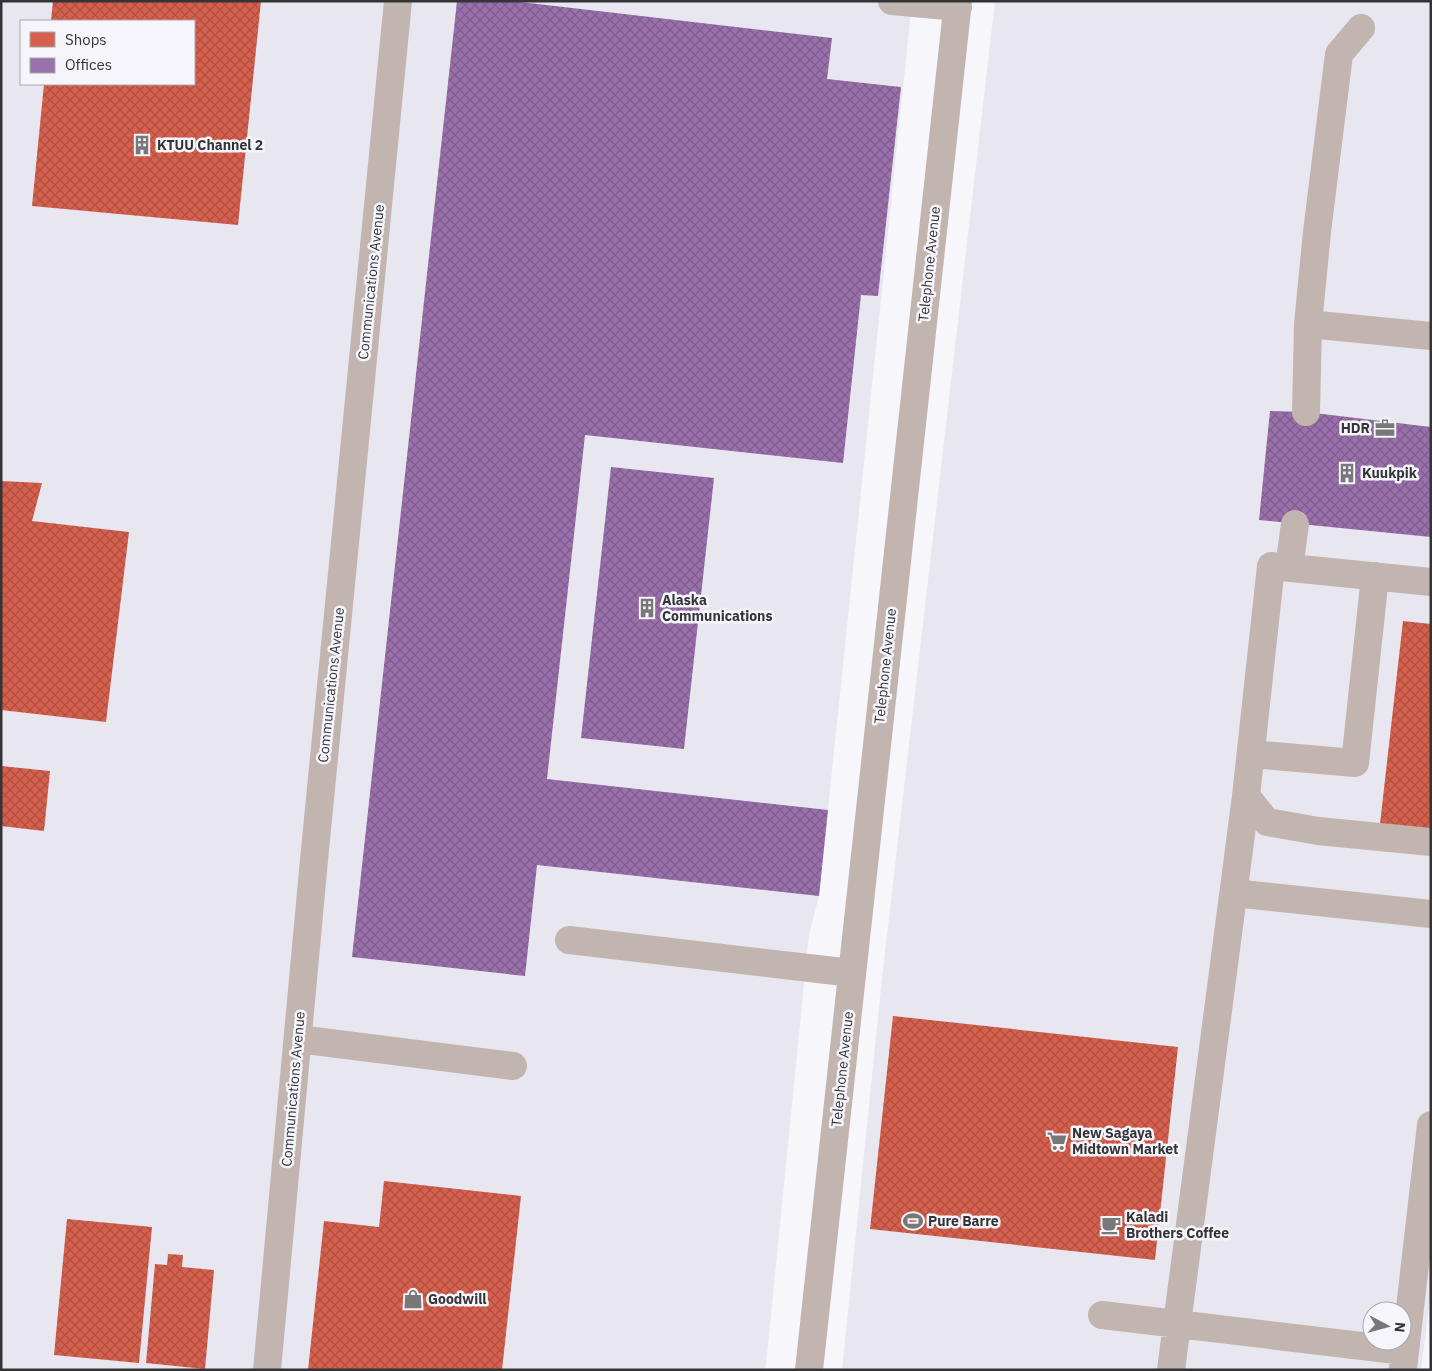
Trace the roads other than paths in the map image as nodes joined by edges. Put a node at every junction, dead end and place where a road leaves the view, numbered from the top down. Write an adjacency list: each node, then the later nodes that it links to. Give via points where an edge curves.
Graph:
1 (398, 1): 19 (street, Communications Avenue)
2 (892, 1): 3 (street)
3 (958, 4): 18 (street, Telephone Avenue)
4 (1361, 28): 5 (street, via 1339,54)
5 (1308, 324): 6 (street); 7 (street)
6 (1431, 336)
7 (1306, 412)
8 (1295, 524): 9 (street)
9 (1289, 568): 10 (street); 12 (street, via 1271,566)
10 (1374, 576): 11 (street); 12 (street, via 1355,763)
11 (1431, 582)
12 (1251, 754): 13 (street)
13 (1246, 796): 14 (street, via 1267,822 1318,831); 15 (street)
14 (1431, 842)
15 (1234, 892): 16 (street); 23 (street)
16 (1431, 914)
17 (569, 940): 18 (street)
18 (852, 973): 24 (street, Telephone Avenue)
19 (298, 1039): 20 (street); 26 (street, Communications Avenue)
20 (513, 1066)
21 (1431, 1125): 25 (street)
22 (1102, 1315): 23 (street)
23 (1177, 1324): 25 (street); 29 (street)
24 (813, 1331): 27 (street, via 796,1353); 28 (street, Telephone Avenue)
25 (1403, 1361)
26 (267, 1370)
27 (791, 1370)
28 (809, 1370)
29 (1171, 1370)

